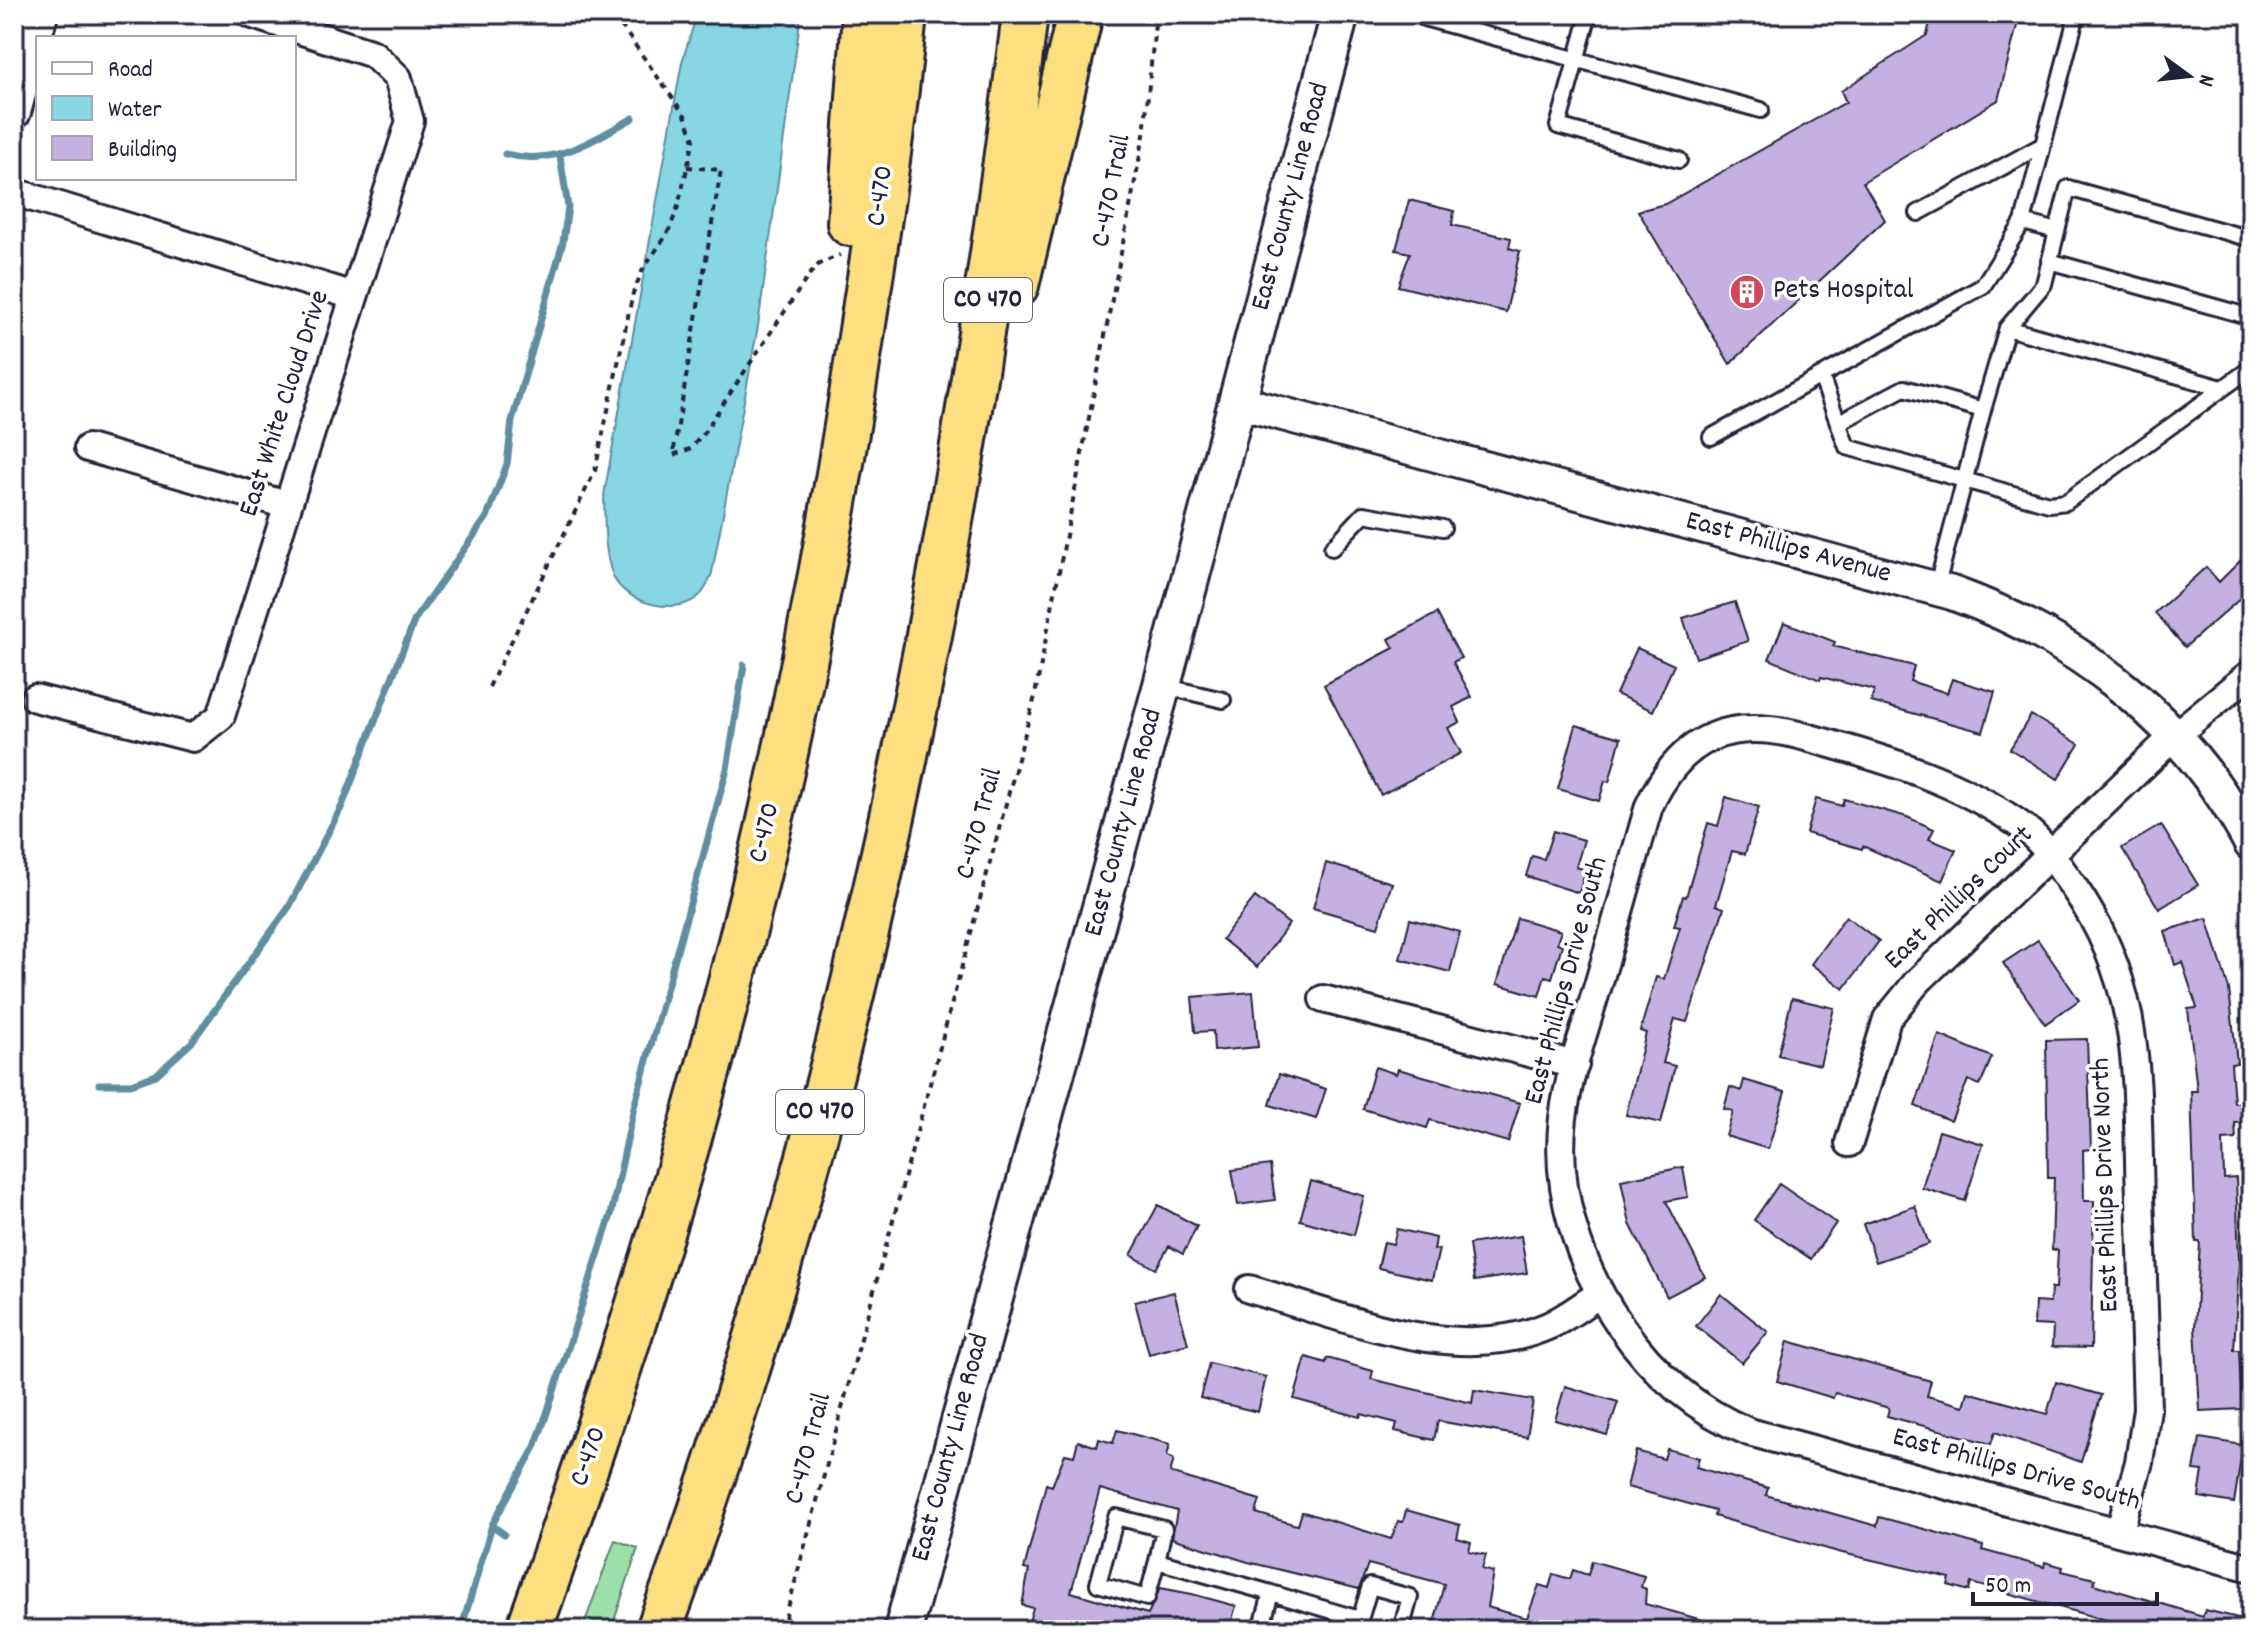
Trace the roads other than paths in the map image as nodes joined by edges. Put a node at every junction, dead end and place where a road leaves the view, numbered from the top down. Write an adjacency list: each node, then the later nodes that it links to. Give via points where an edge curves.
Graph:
1 (41, 14): 13 (street)
2 (250, 14): 22 (street, East White Cloud Drive, via 373,54 398,78 410,121)
3 (865, 14): 43 (highway, via 846,254 816,478 781,667)
4 (904, 14): 43 (highway, C-470, via 849,421)
5 (1025, 14): 37 (highway, CO 470, via 992,275)
6 (1080, 14): 37 (highway, via 1014,295 960,559)
7 (1340, 14): 28 (main road, East County Line Road)
8 (1425, 14): 11 (lane, via 1424,18)
9 (1589, 14): 11 (lane)
10 (2077, 14): 14 (lane)
11 (1577, 60): 12 (lane); 15 (lane, via 1558,126)
12 (1761, 110)
13 (14, 112)
14 (2043, 145): 17 (lane); 18 (lane)
15 (1679, 160)
16 (14, 192): 22 (street)
17 (1918, 213)
18 (2023, 222): 19 (lane); 26 (lane, via 1983,286)
19 (2057, 231): 20 (lane, via 2068,188); 21 (lane)
20 (2251, 239)
21 (2049, 261): 23 (lane); 24 (lane, via 2044,284)
22 (354, 296): 34 (street, East White Cloud Drive)
23 (2251, 317)
24 (2007, 328): 27 (lane); 29 (lane)
25 (2251, 368): 27 (lane)
26 (1821, 376): 30 (lane); 31 (lane)
27 (2222, 388): 33 (lane, via 2066,502 2049,504)
28 (1238, 402): 38 (street, East Phillips Avenue); 40 (main road, East County Line Road)
29 (1983, 410): 30 (lane, via 1904,388); 33 (lane)
30 (1838, 423): 33 (lane, via 1847,447)
31 (1711, 437)
32 (88, 448): 34 (street)
33 (1965, 480): 38 (lane)
34 (287, 505): 41 (street, East White Cloud Drive, via 221,716 193,738)
35 (1443, 528): 36 (lane, via 1364,514)
36 (1332, 548)
37 (941, 584): 58 (highway, CO 470, via 836,1057 760,1325)
38 (1936, 589): 44 (street, East Phillips Avenue, via 2042,631 2115,681)
39 (2251, 673): 44 (street, East Phillips Court)
40 (1162, 685): 42 (lane); 59 (main road, East County Line Road)
41 (35, 698)
42 (1223, 700)
43 (788, 737): 57 (highway, C-470, via 689,1140 615,1381)
44 (2173, 737): 45 (street, East Phillips Avenue, via 2213,782); 46 (street, East Phillips Court)
45 (2251, 844)
46 (2052, 856): 48 (street, East Phillips Drive South, via 2007,817 1957,786 1913,768 1785,731 1753,727 1713,736 1678,758 1649,806); 49 (street, East Phillips Court, via 1917,982 1887,1019); 52 (street, East Phillips Drive North, via 2100,925 2129,1010 2135,1053 2147,1409)
47 (1323, 999): 48 (street)
48 (1575, 1065): 51 (street, East Phillips Drive South, via 1563,1118 1565,1194)
49 (1849, 1143)
50 (1249, 1289): 51 (street, via 1419,1337 1472,1344 1548,1326)
51 (1600, 1294): 52 (street, East Phillips Drive South, via 1635,1347 1665,1378 1729,1424 1761,1437)
52 (2120, 1530): 54 (street, East Phillips Drive South)
53 (1157, 1561): 53 (lane, via 1147,1598 1098,1584 1116,1517 1164,1529); 55 (lane)
54 (2251, 1568)
55 (1271, 1593): 56 (lane); 60 (lane)
56 (1358, 1625): 61 (lane, via 1370,1586 1410,1597)
57 (529, 1630)
58 (659, 1630)
59 (903, 1630)
60 (1261, 1630)
61 (1401, 1630)

